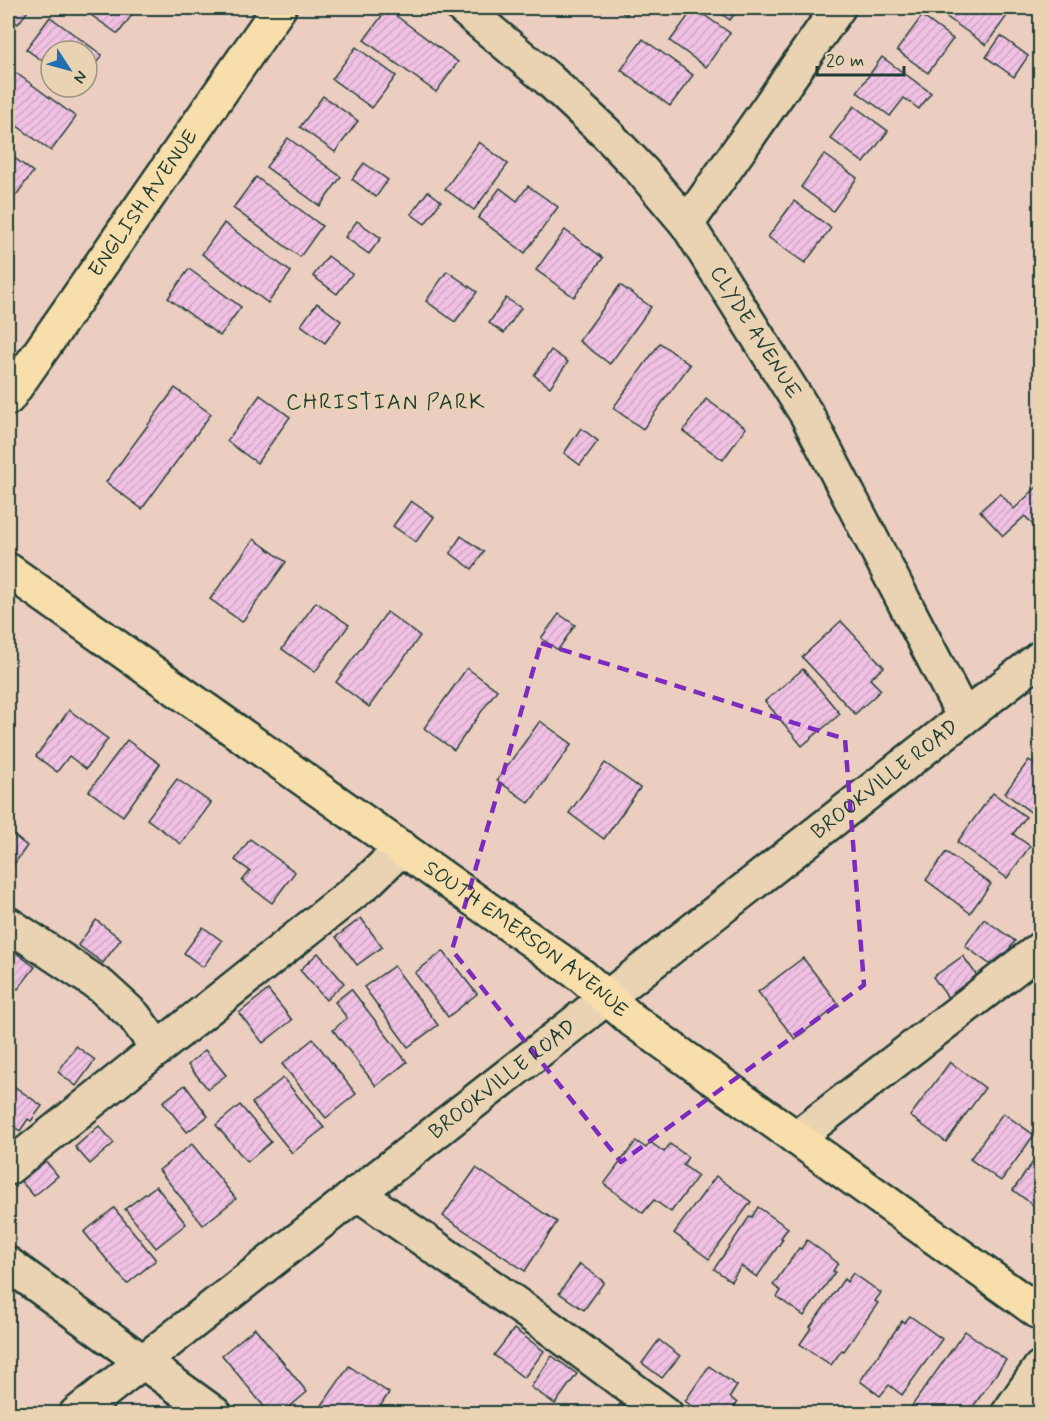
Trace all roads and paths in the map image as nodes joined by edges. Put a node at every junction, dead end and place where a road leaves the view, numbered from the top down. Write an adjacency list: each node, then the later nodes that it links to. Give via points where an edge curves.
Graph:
1 (279, 8): 5 (main road, ENGLISH AVENUE)
2 (463, 8): 4 (street, CLYDE AVENUE, via 606,133)
3 (838, 8): 4 (street)
4 (687, 224): 8 (street, CLYDE AVENUE, via 807,415)
5 (8, 398)
6 (8, 570): 9 (main road, SOUTH EMERSON AVENUE)
7 (1041, 658): 8 (street, BROOKVILLE ROAD)
8 (964, 717): 12 (street, BROOKVILLE ROAD)
9 (402, 848): 12 (main road, SOUTH EMERSON AVENUE); 13 (street, via 368,881)
10 (8, 924): 13 (street, via 101,986 134,1016)
11 (1041, 949): 14 (street)
12 (607, 997): 14 (main road, SOUTH EMERSON AVENUE, via 631,1019); 16 (street, BROOKVILLE ROAD)
13 (158, 1049): 15 (street)
14 (796, 1138): 18 (main road, SOUTH EMERSON AVENUE)
15 (8, 1168)
16 (357, 1193): 19 (street, BROOKVILLE ROAD); 23 (street)
17 (8, 1264): 19 (street)
18 (1041, 1313)
19 (142, 1362): 21 (street, BROOKVILLE ROAD); 22 (street)
20 (1041, 1368): 24 (street)
21 (76, 1413)
22 (215, 1413)
23 (666, 1413)
24 (1008, 1413)

